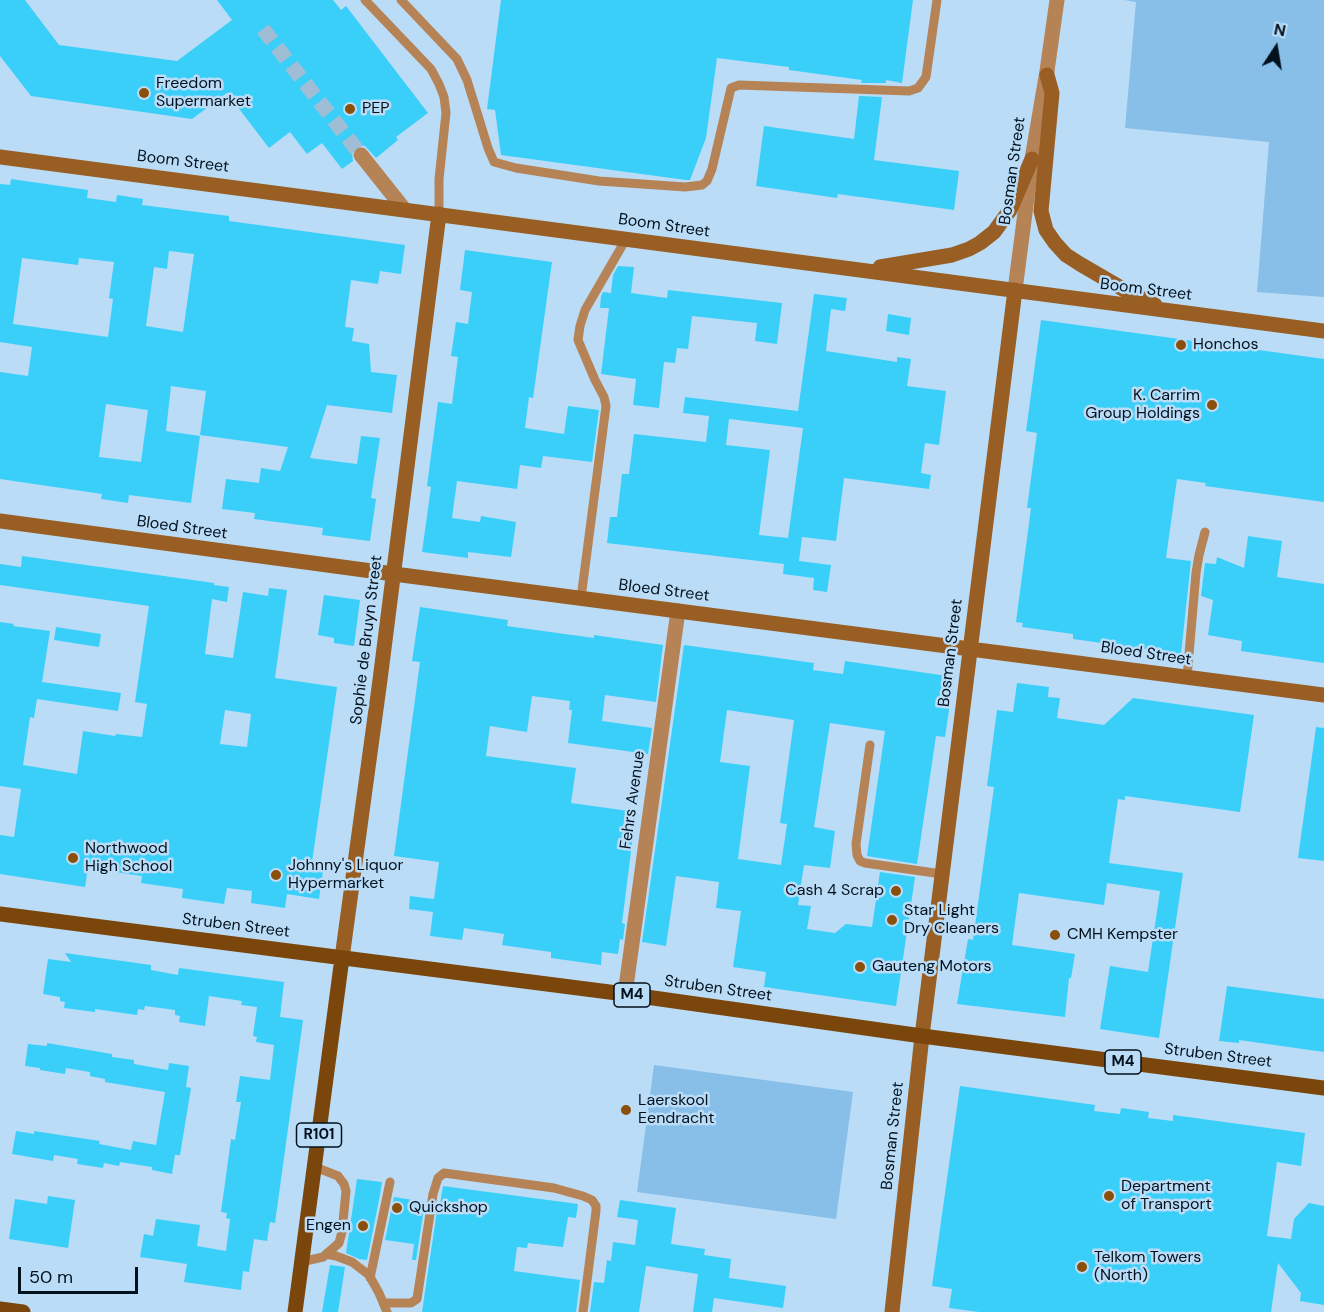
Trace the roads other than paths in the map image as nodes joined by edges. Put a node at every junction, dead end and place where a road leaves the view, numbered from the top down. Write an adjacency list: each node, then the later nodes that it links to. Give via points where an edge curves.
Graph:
1 (364, 0): 10 (lane, Sophie de Bruyn Street / R101, via 431,69 444,97)
2 (401, 0): 3 (lane, via 458,59 494,162 599,180 685,187 702,185 712,169 731,88 740,85 909,91 918,88 926,77)
3 (937, 0)
4 (1057, 0): 5 (street, Bosman Street)
5 (1047, 75): 8 (street, Bosman Street); 14 (main road, via 1052,93 1041,211 1046,230 1073,260)
6 (361, 154): 9 (street)
7 (0, 157): 9 (main road, Boom Street)
8 (1032, 159): 12 (main road, via 1005,217 980,243 952,255); 13 (street, Bosman Street)
9 (404, 209): 10 (main road, Boom Street)
10 (439, 214): 11 (main road, Boom Street); 18 (main road, Sophie de Bruyn Street / R101)
11 (626, 239): 12 (main road, Boom Street); 19 (lane, via 579,326 578,340 606,406)
12 (862, 270): 13 (main road, Boom Street)
13 (1015, 290): 14 (main road, Boom Street); 21 (main road, Bosman Street)
14 (1167, 310): 15 (main road, Boom Street)
15 (1324, 331)
16 (0, 521): 18 (main road, Bloed Street)
17 (1205, 532): 22 (lane, via 1196,573)
18 (393, 574): 19 (main road, Bloed Street); 27 (main road, Sophie de Bruyn Street / R101)
19 (581, 598): 20 (main road, Bloed Street)
20 (678, 611): 21 (main road, Bloed Street); 28 (street, Fehrs Avenue)
21 (970, 648): 22 (main road, Bloed Street); 25 (main road, Bosman Street)
22 (1187, 678): 23 (main road, Bloed Street)
23 (1324, 695)
24 (870, 745): 25 (lane, via 856,844 860,861)
25 (942, 874): 29 (main road, Bosman Street)
26 (0, 914): 27 (main road, Struben Street / M4)
27 (342, 958): 28 (main road, Struben Street / M4); 31 (main road, Sophie de Bruyn Street / R101)
28 (625, 994): 29 (main road, Struben Street / M4)
29 (922, 1036): 30 (main road, Struben Street / M4); 41 (main road, Bosman Street)
30 (1324, 1088)
31 (315, 1167): 33 (lane, via 342,1180 346,1191 339,1243); 34 (main road, Sophie de Bruyn Street / R101)
32 (390, 1182): 35 (lane)
33 (326, 1254): 34 (lane); 35 (lane, via 352,1262)
34 (301, 1262): 39 (main road, Sophie de Bruyn Street / R101)
35 (370, 1278): 36 (lane)
36 (386, 1307): 40 (lane, via 417,1299 433,1194 444,1173 554,1188 592,1200 596,1211)
37 (0, 1309): 38 (main road)
38 (23, 1312)
39 (295, 1312)
40 (584, 1312)
41 (891, 1312)

